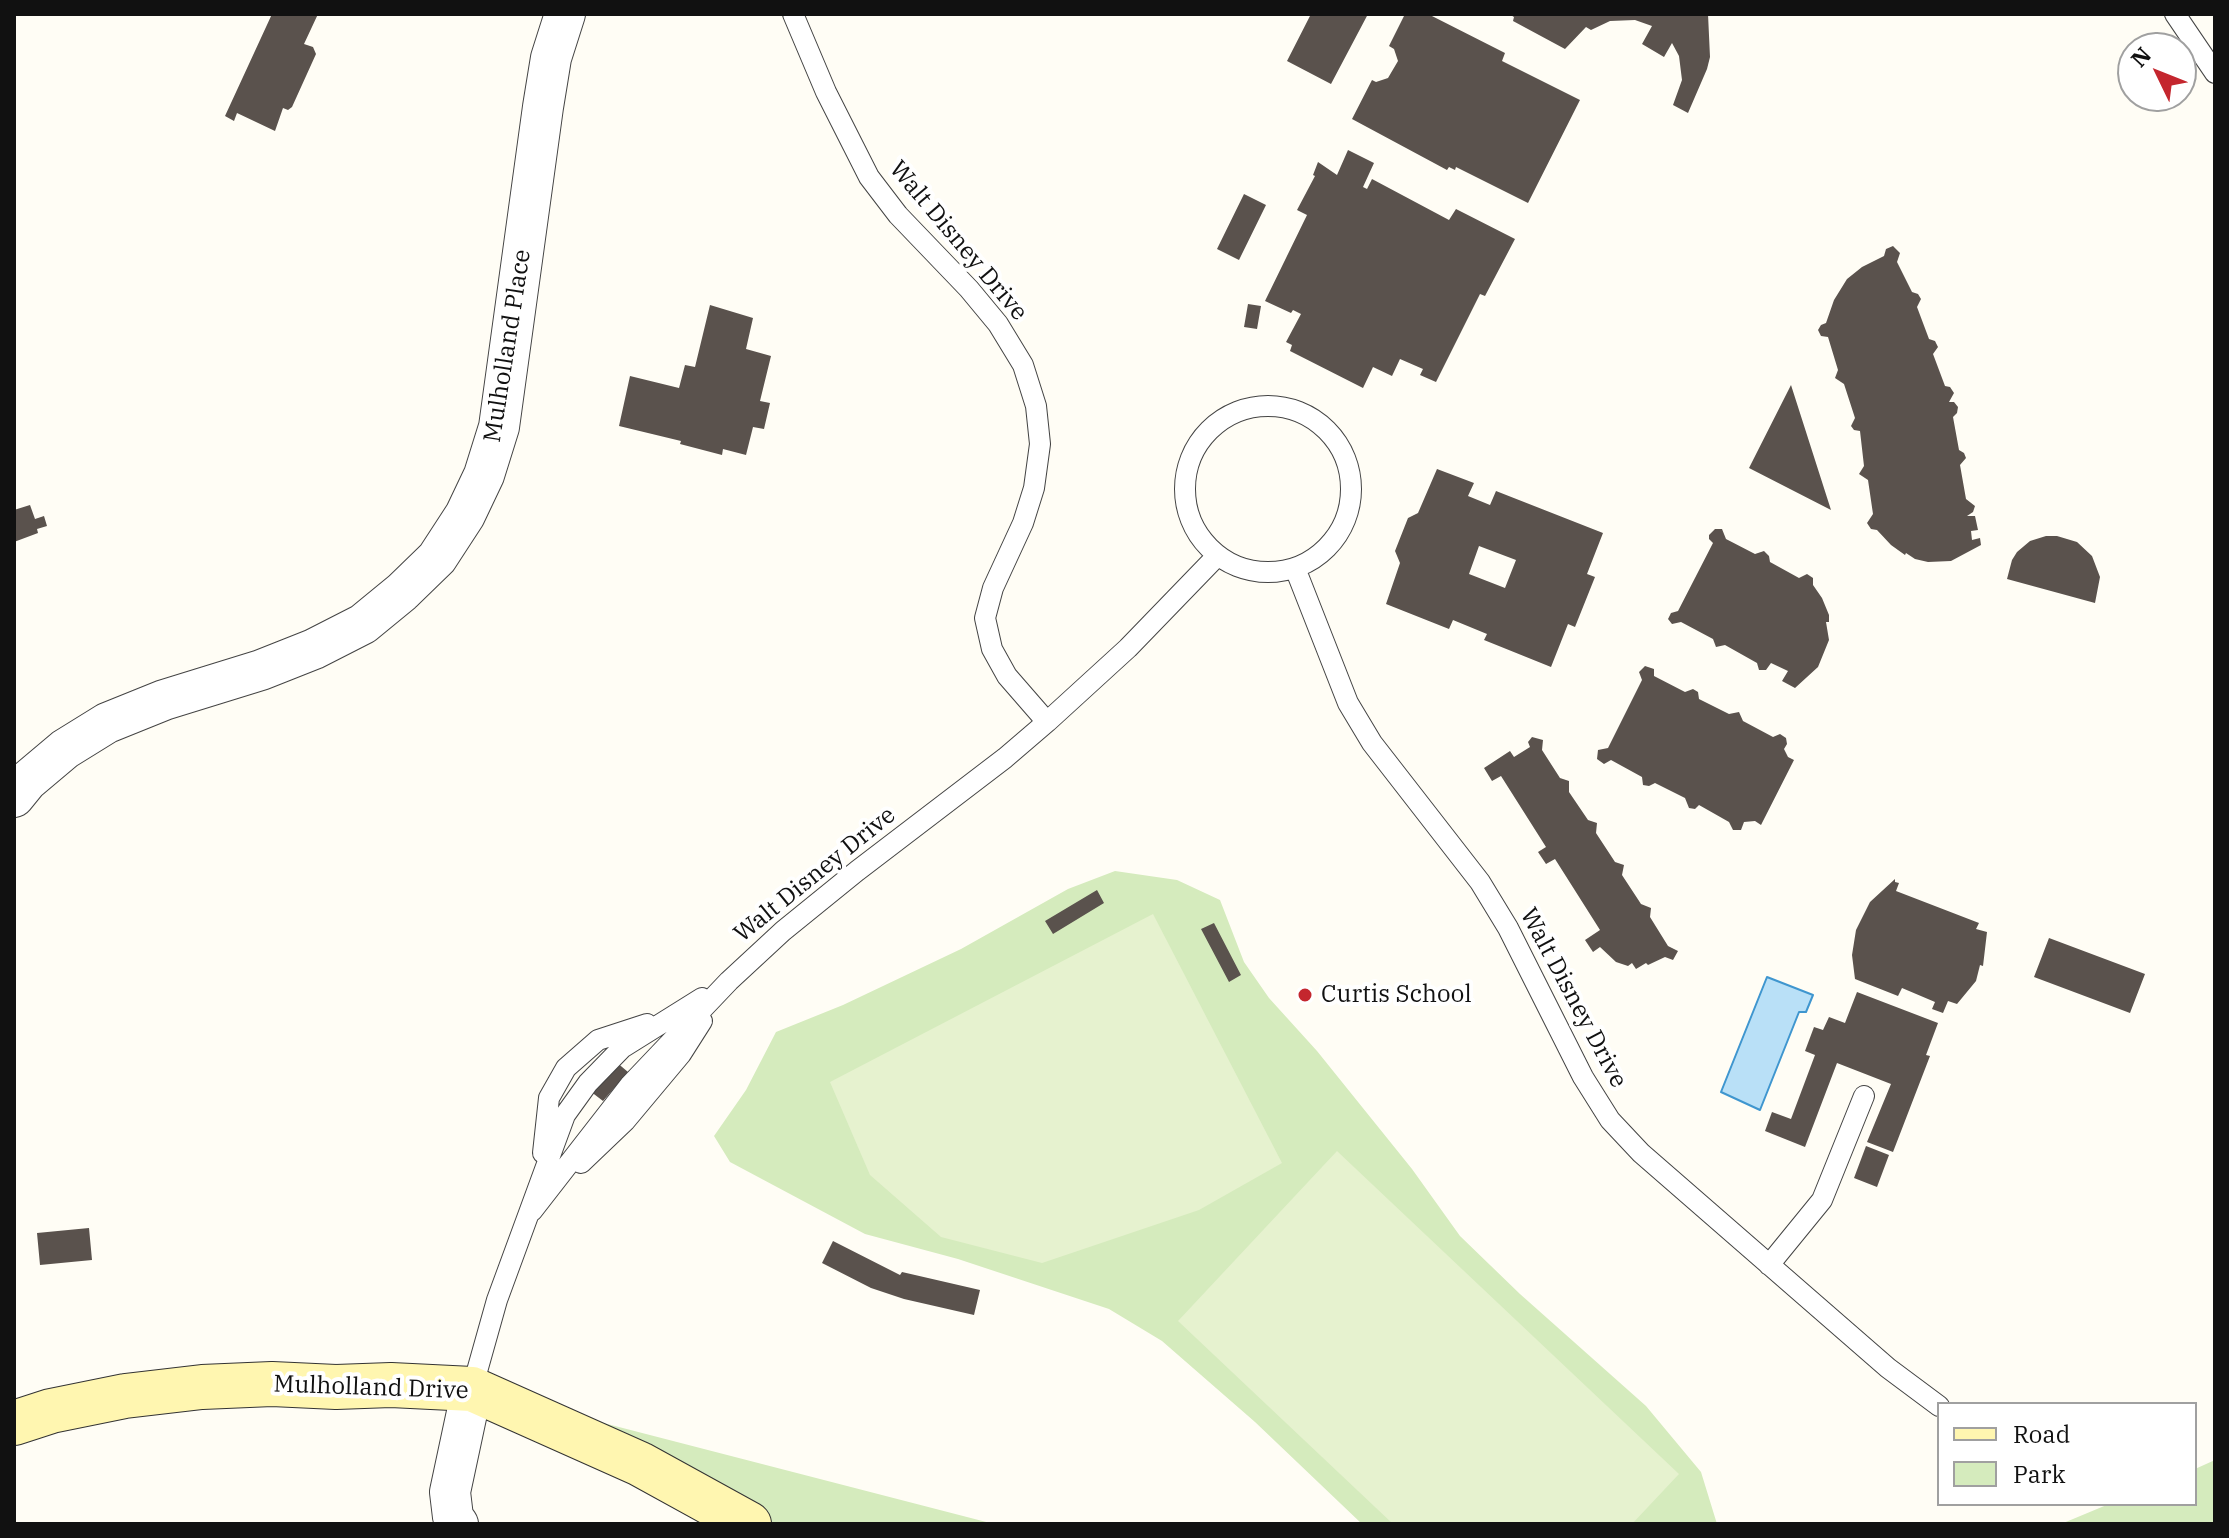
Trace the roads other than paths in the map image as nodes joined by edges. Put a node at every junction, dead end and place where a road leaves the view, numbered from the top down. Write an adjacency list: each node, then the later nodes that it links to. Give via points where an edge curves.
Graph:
1 (565, 14): 8 (street, Mulholland Place, via 543,107 499,427 484,475 437,558 363,624 261,670 107,723 65,749)
2 (793, 14): 7 (lane, Walt Disney Drive, via 869,177 979,300 1023,365 1036,406 1040,444 1034,488 985,618 992,649 1007,676)
3 (2175, 14): 4 (lane)
4 (2215, 73)
5 (1217, 556): 6 (lane, via 1268,573); 6 (lane, via 1187,517 1186,474 1196,447 1216,425 1239,411 1291,409 1332,436 1350,478 1342,528 1324,551); 7 (lane, Walt Disney Drive)
6 (1295, 568): 12 (lane, Walt Disney Drive, via 1348,703 1372,743 1480,882 1610,1120)
7 (1047, 722): 9 (lane, Walt Disney Drive, via 844,881)
8 (14, 797)
9 (729, 981): 11 (lane, Walt Disney Drive, via 630,1085); 11 (lane, Walt Disney Drive, via 622,1048 588,1083 565,1115)
10 (1864, 1096): 12 (lane, via 1822,1200)
11 (532, 1211): 13 (lane, Walt Disney Drive, via 497,1300)
12 (1769, 1265): 14 (lane, Walt Disney Drive)
13 (472, 1389): 15 (main road, Mulholland Drive, via 202,1387 125,1396); 16 (street, via 450,1492); 17 (main road, Mulholland Drive, via 640,1464)
14 (1937, 1405)
15 (14, 1423)
16 (458, 1524)
17 (749, 1524)

